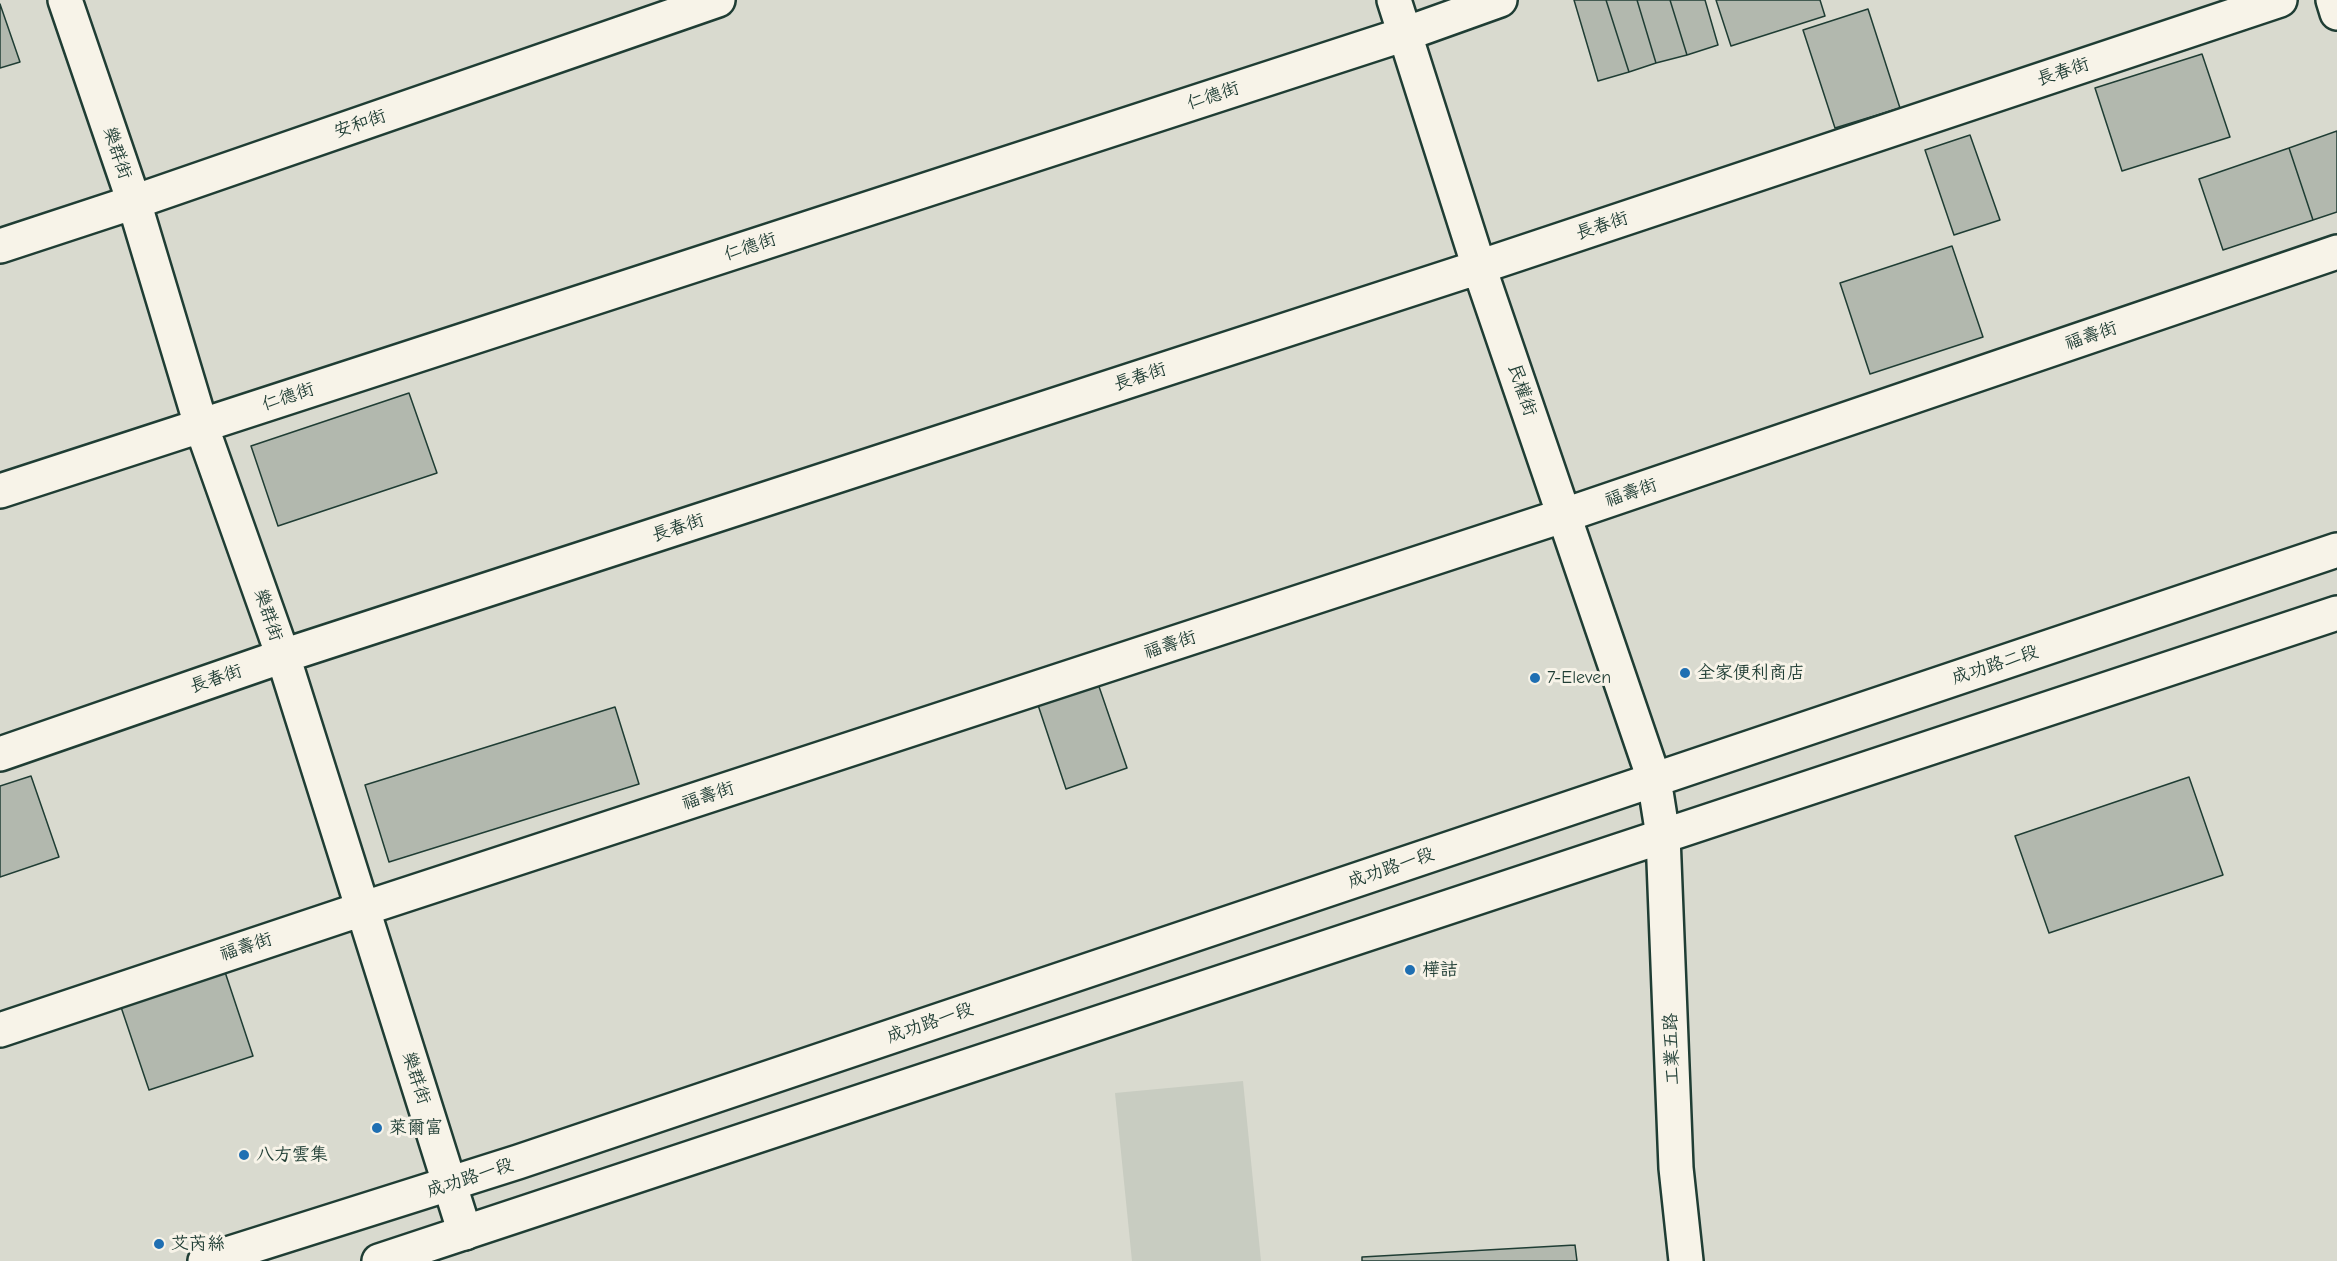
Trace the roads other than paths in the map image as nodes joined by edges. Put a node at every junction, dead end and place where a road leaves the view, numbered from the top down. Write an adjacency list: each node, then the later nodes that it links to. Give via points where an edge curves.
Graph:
1 (65, 0): 9 (street, 樂群街)
2 (718, 0): 9 (street, 安和街)
3 (1394, 0): 8 (street, 民權街)
4 (1500, 0): 8 (street, 仁德街)
5 (2280, 0): 12 (street, 長春街)
6 (2333, 0): 7 (street)
7 (2337, 13)
8 (1404, 33): 12 (street, 民權街); 13 (street, 仁德街)
9 (134, 202): 10 (street, 安和街); 13 (street, 樂群街)
10 (0, 246)
11 (2337, 252): 15 (street, 福壽街)
12 (1479, 267): 15 (street, 民權街); 18 (street, 長春街)
13 (201, 425): 14 (street, 仁德街); 18 (street, 樂群街)
14 (0, 491)
15 (1565, 515): 20 (street, 民權街); 22 (street, 福壽街)
16 (2337, 550): 20 (street, 成功路二段)
17 (2337, 613): 21 (street)
18 (283, 656): 19 (street, 長春街); 22 (street, 樂群街)
19 (0, 754)
20 (1654, 779): 21 (street, 工業五路); 24 (street, 成功路一段)
21 (1663, 836): 25 (street); 28 (street, 工業五路, via 1676,1168)
22 (362, 909): 23 (street, 福壽街); 24 (street, 樂群街)
23 (0, 1030)
24 (450, 1185): 25 (street, 樂群街); 26 (street, 成功路一段)
25 (465, 1233): 27 (street)
26 (205, 1261)
27 (379, 1261)
28 (1686, 1261)

